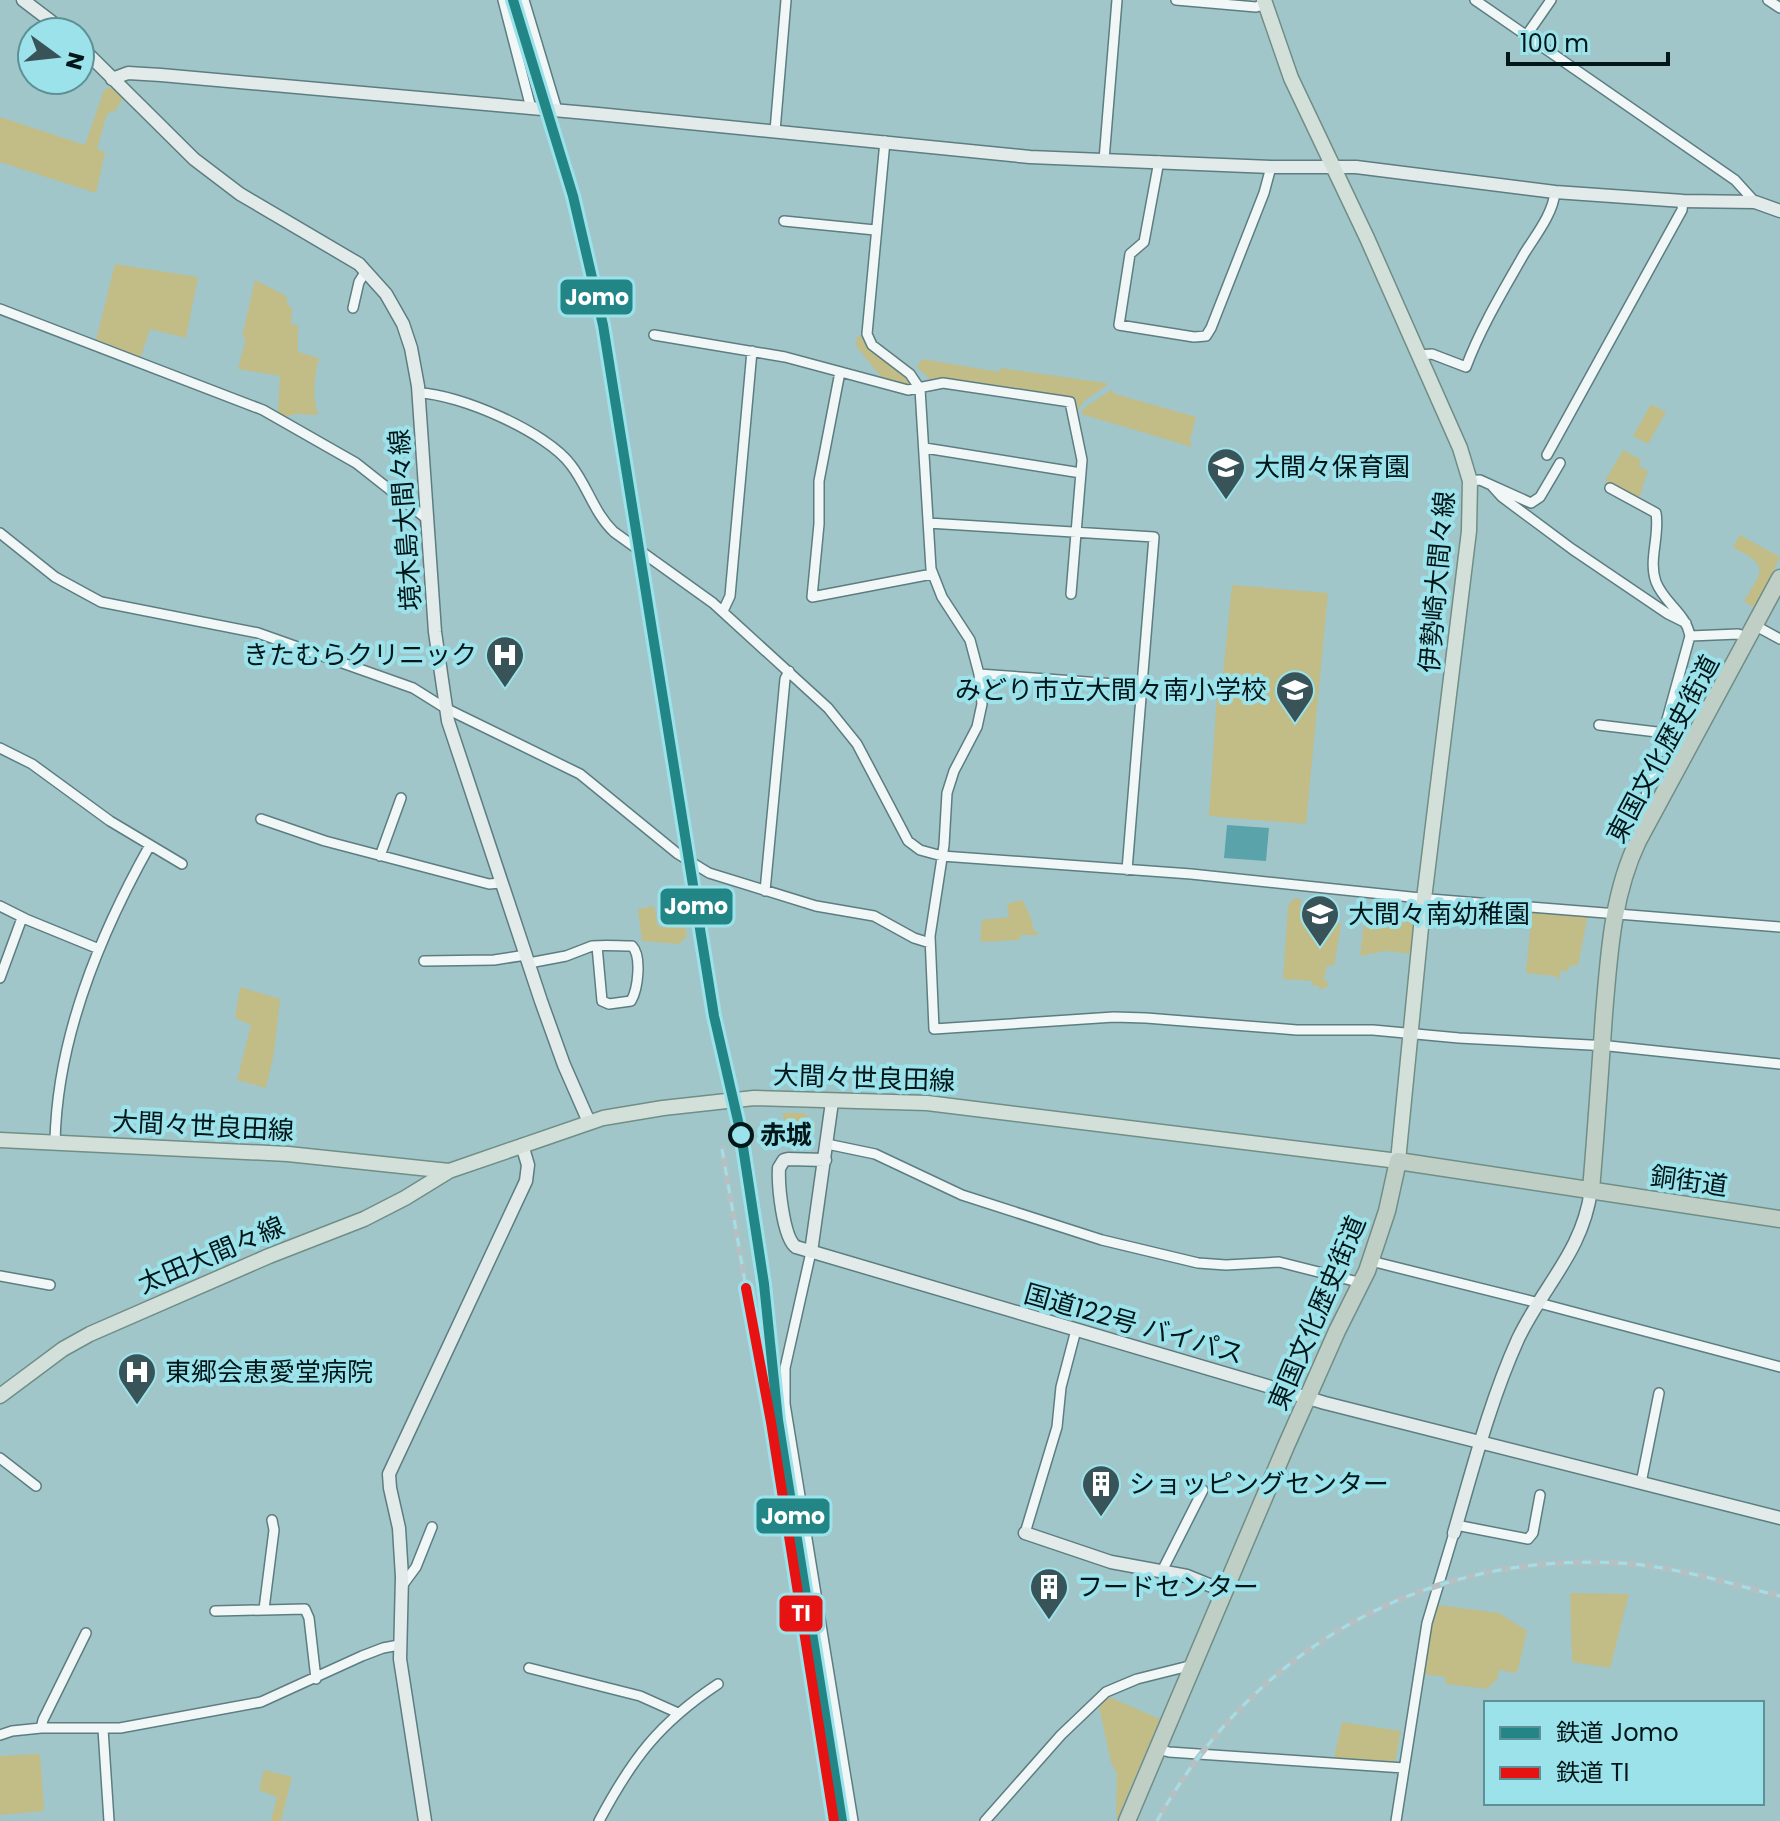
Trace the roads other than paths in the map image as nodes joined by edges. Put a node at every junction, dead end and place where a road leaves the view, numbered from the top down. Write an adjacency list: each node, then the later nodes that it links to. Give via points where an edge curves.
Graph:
1 (23, 0): 12 (street)
2 (503, 0): 16 (street)
3 (524, 0): 17 (street)
4 (786, 0): 18 (street)
5 (1117, 0): 20 (street)
6 (1176, 0): 10 (street, via 1256,7)
7 (1475, 0): 13 (street)
8 (1551, 0): 13 (street)
9 (1768, 0): 11 (street)
10 (1265, 2): 22 (main road, 伊勢崎大間々線, via 1286,67)
11 (1780, 8)
12 (44, 16)
13 (1526, 36): 26 (street, via 1735,180)
14 (96, 62): 15 (street, 境木島大間々線)
15 (112, 79): 16 (street, via 128,73 161,75); 30 (street, 境木島大間々線, via 194,159 240,194 348,255)
16 (531, 108): 17 (street)
17 (557, 110): 18 (street)
18 (775, 131): 19 (street)
19 (885, 141): 20 (street); 29 (street)
20 (1104, 160): 21 (street)
21 (1159, 161): 23 (street); 23 (street, via 1143,244 1130,254 1119,325 1194,337 1206,336 1211,328)
22 (1334, 166): 23 (street); 24 (street); 35 (main road, 伊勢崎大間々線)
23 (1271, 167)
24 (1555, 192): 25 (street); 35 (street, via 1466,367)
25 (1683, 201): 26 (street); 40 (street)
26 (1755, 202): 27 (street)
27 (1780, 211)
28 (784, 221): 29 (street)
29 (875, 230): 37 (street, via 868,338)
30 (366, 271): 31 (street); 38 (street, 境木島大間々線, via 403,324)
31 (353, 308)
32 (0, 309): 46 (street, via 263,410 345,456)
33 (654, 335): 34 (street)
34 (752, 351): 36 (street); 53 (street, via 730,596)
35 (1420, 355): 43 (main road, 伊勢崎大間々線)
36 (840, 372): 37 (street); 50 (street, via 819,481 812,597)
37 (920, 389): 39 (street); 42 (street, via 943,383 1068,401)
38 (419, 393): 46 (street, 境木島大間々線); 53 (street, via 494,414 551,447 570,463 614,532)
39 (925, 448): 42 (street); 47 (street)
40 (1547, 455)
41 (1560, 463): 44 (street, via 1535,501)
42 (1081, 473): 48 (street)
43 (1470, 481): 44 (street); 75 (main road, 伊勢崎大間々線, via 1469,531)
44 (1492, 486): 54 (street, via 1572,549)
45 (1610, 488): 54 (street, via 1656,513 1654,575)
46 (427, 519): 61 (street, 境木島大間々線)
47 (928, 523): 48 (street); 50 (street)
48 (1077, 531): 52 (street); 60 (street, via 1154,537)
49 (0, 533): 61 (street, via 55,577 97,600 258,633 403,683)
50 (932, 574): 59 (street, via 967,634)
51 (1780, 578): 55 (highway, 東国文化歴史街道)
52 (1071, 594)
53 (723, 611): 58 (street)
54 (1686, 623): 56 (street)
55 (1753, 632): 56 (street); 57 (street); 67 (highway, 東国文化歴史街道)
56 (1690, 636): 63 (street)
57 (1780, 639)
58 (789, 671): 70 (street, via 857,744 908,841); 74 (street)
59 (979, 674): 60 (street); 70 (street, via 981,712 951,779)
60 (1143, 686): 72 (street)
61 (445, 708): 73 (street, 境木島大間々線); 74 (street, via 580,774 695,866)
62 (1599, 725): 63 (street)
63 (1665, 733): 67 (street, via 1639,821)
64 (0, 748): 68 (street)
65 (401, 798): 69 (street)
66 (261, 819): 69 (street)
67 (1640, 837): 77 (highway, 東国文化歴史街道)
68 (150, 845): 71 (street); 82 (street)
69 (380, 856): 73 (street)
70 (942, 856): 72 (street); 80 (street)
71 (182, 864)
72 (1127, 870): 75 (street)
73 (501, 883): 83 (street, 境木島大間々線)
74 (765, 891): 80 (street, via 874,916)
75 (1424, 898): 77 (street); 86 (main road, 伊勢崎大間々線)
76 (0, 906): 78 (street)
77 (1615, 913): 79 (street); 87 (highway, 東国文化歴史街道)
78 (22, 918): 82 (street); 85 (street)
79 (1780, 927)
80 (930, 943): 86 (street, via 934,1029 1114,1017)
81 (597, 946): 81 (street, via 635,948 631,1001 602,1001); 83 (street, via 566,956)
82 (99, 949): 92 (street, via 61,1067)
83 (527, 959): 84 (street); 90 (street, 境木島大間々線)
84 (424, 961)
85 (0, 978)
86 (1411, 1033): 87 (street); 96 (main road, 伊勢崎大間々線)
87 (1602, 1045): 88 (street); 98 (highway, 東国文化歴史街道)
88 (1780, 1064)
89 (832, 1102): 90 (main road, 大間々世良田線, via 741,1099); 93 (street); 96 (main road, 大間々世良田線, via 981,1108)
90 (589, 1122): 94 (main road, 大間々世良田線)
91 (0, 1140): 92 (main road, 大間々世良田線)
92 (55, 1142): 97 (main road, 大間々世良田線, via 288,1154)
93 (827, 1144): 95 (street); 103 (street, via 875,1154 975,1200 1089,1236 1198,1263 1279,1262)
94 (522, 1145): 97 (main road, 大間々世良田線); 123 (street, via 526,1181 391,1468)
95 (825, 1160): 100 (street); 100 (street, via 788,1159 779,1168 788,1240)
96 (1398, 1161): 98 (highway); 101 (highway, 東国文化歴史街道)
97 (449, 1171): 109 (main road, 太田大間々線, via 364,1219 90,1334)
98 (1591, 1190): 99 (highway, 銅街道); 105 (street, via 1575,1245)
99 (1780, 1219)
100 (811, 1252): 106 (street, 国道122号 バイパス); 142 (street, via 785,1368 785,1404)
101 (1371, 1261): 103 (highway, 東国文化歴史街道); 105 (street)
102 (0, 1276): 104 (street)
103 (1362, 1283): 110 (highway, 東国文化歴史街道)
104 (50, 1285)
105 (1539, 1303): 107 (street); 111 (street, via 1513,1351)
106 (1076, 1330): 110 (street, 国道122号 バイパス); 121 (street, via 1057,1427)
107 (1780, 1367)
108 (1659, 1393): 113 (street)
109 (0, 1396)
110 (1307, 1398): 111 (street, 国道122号 バイパス); 124 (highway, 東国文化歴史街道)
111 (1480, 1441): 113 (street, 国道122号 バイパス); 120 (street)
112 (0, 1458): 114 (street)
113 (1641, 1483): 117 (street, 国道122号 バイパス)
114 (36, 1486)
115 (1203, 1490): 122 (street)
116 (1540, 1495): 120 (street, via 1528,1539)
117 (1780, 1518)
118 (272, 1520): 125 (street)
119 (432, 1527): 123 (street)
120 (1455, 1529): 138 (street, via 1427,1623)
121 (1025, 1533): 122 (street, via 1111,1562)
122 (1162, 1571): 124 (street)
123 (402, 1586): 128 (street)
124 (1224, 1591): 129 (highway, 東国文化歴史街道)
125 (264, 1609): 126 (street); 131 (street, via 305,1609)
126 (215, 1611)
127 (86, 1633): 134 (street)
128 (399, 1645): 131 (street); 140 (street)
129 (1194, 1665): 137 (highway, 東国文化歴史街道); 143 (street, via 1106,1692)
130 (529, 1668): 133 (street, via 640,1696)
131 (316, 1679): 135 (street, via 261,1702)
132 (718, 1684): 133 (street)
133 (678, 1713): 141 (street, via 640,1752)
134 (41, 1728): 135 (street); 136 (street)
135 (103, 1729): 139 (street)
136 (1, 1733)
137 (1159, 1749): 138 (street); 144 (highway, 東国文化歴史街道)
138 (1404, 1768): 145 (street)
139 (109, 1821)
140 (425, 1821)
141 (599, 1821)
142 (853, 1821)
143 (985, 1821)
144 (1127, 1821)
145 (1396, 1821)

